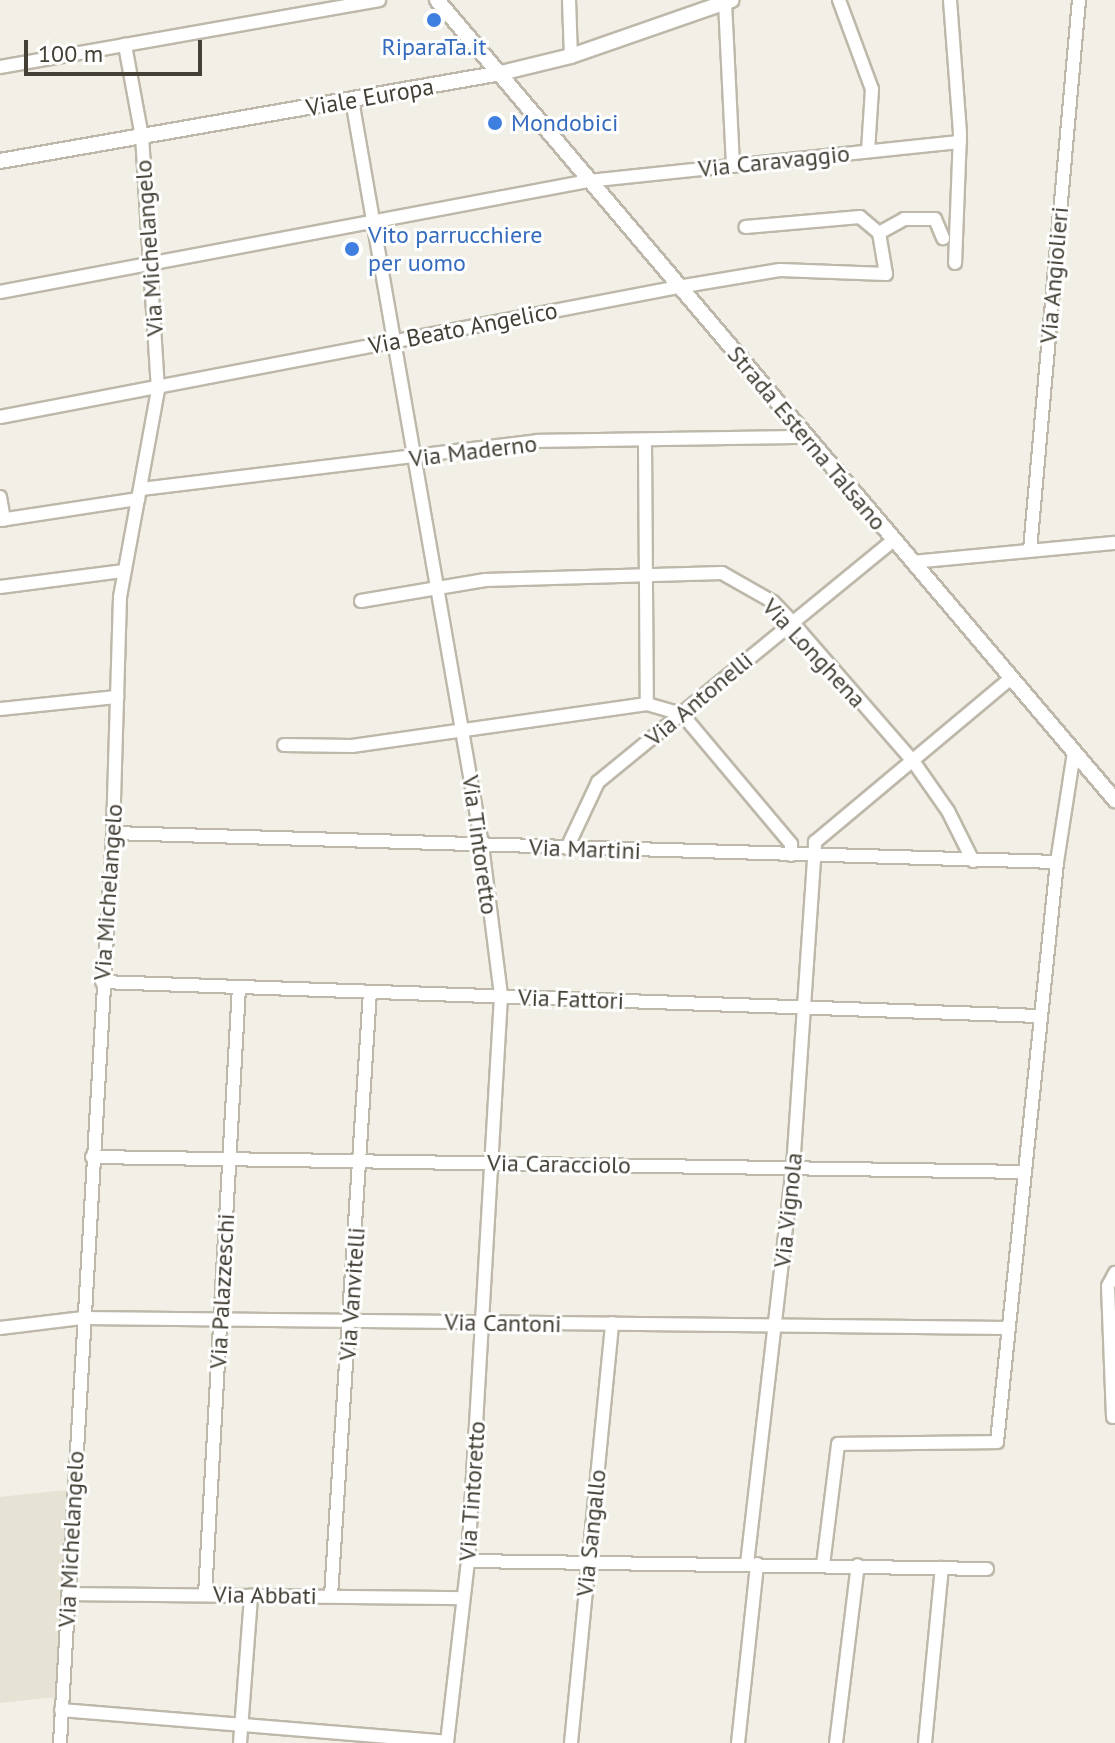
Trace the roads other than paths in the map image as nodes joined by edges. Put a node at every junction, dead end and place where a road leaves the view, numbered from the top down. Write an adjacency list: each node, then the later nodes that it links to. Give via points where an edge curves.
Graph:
1 (379, 0): 8 (street)
2 (437, 0): 11 (street, Strada Esterna Talsano)
3 (569, 0): 9 (street)
4 (839, 0): 15 (street, via 872,89)
5 (950, 0): 14 (street)
6 (1079, 0): 38 (street, Via Angiolieri)
7 (729, 1): 9 (street, Viale Europa); 17 (street)
8 (125, 45): 10 (street); 13 (street, Via Michelangelo)
9 (571, 56): 11 (street, Viale Europa)
10 (0, 67)
11 (501, 73): 12 (street, Viale Europa); 18 (street, Strada Esterna Talsano)
12 (352, 100): 13 (street, Viale Europa); 19 (street, Via Tintoretto)
13 (142, 137): 16 (street, Viale Europa); 24 (street, Via Michelangelo)
14 (960, 142): 15 (street, Via Caravaggio); 23 (street)
15 (868, 151): 17 (street, Via Caravaggio)
16 (0, 161)
17 (733, 166): 18 (street, Via Caravaggio)
18 (588, 181): 19 (street, Via Caravaggio); 25 (street, Strada Esterna Talsano)
19 (373, 223): 24 (street, Via Caravaggio); 27 (street, Via Tintoretto)
20 (745, 227): 21 (street, via 860,217)
21 (879, 233): 22 (street, via 904,219 935,219); 25 (street, Via Beato Angelico, via 886,274 780,270)
22 (943, 238)
23 (955, 263)
24 (149, 265): 26 (street, Via Caravaggio); 28 (street, Via Michelangelo)
25 (678, 287): 27 (street, Via Beato Angelico); 30 (street, Strada Esterna Talsano)
26 (0, 292)
27 (393, 342): 28 (street, Via Beato Angelico); 32 (street, Via Tintoretto)
28 (158, 390): 29 (street, Via Beato Angelico); 33 (street, Via Michelangelo)
29 (0, 417)
30 (806, 437): 31 (street, Via Maderno); 36 (street, Strada Esterna Talsano)
31 (645, 443): 32 (street, Via Maderno, via 537,441); 41 (street)
32 (415, 457): 33 (street, Via Maderno); 43 (street, Via Tintoretto)
33 (140, 494): 35 (street, Via Maderno); 40 (street, Via Michelangelo)
34 (0, 497): 35 (street)
35 (2, 520)
36 (894, 540): 39 (street, Strada Esterna Talsano); 45 (street, Via Antonelli)
37 (1115, 543): 38 (street)
38 (1030, 550): 39 (street)
39 (913, 562): 46 (street, Strada Esterna Talsano)
40 (124, 571): 42 (street); 47 (street, Via Michelangelo)
41 (646, 575): 43 (street, Via Longhena, via 485,580); 45 (street, Via Longhena, via 722,573 773,602); 48 (street)
42 (0, 587)
43 (439, 588): 44 (street, Via Longhena); 51 (street, Via Tintoretto)
44 (361, 601)
45 (792, 622): 50 (street, Via Antonelli); 54 (street, Via Longhena)
46 (1011, 678): 53 (street, Strada Esterna Talsano); 54 (street)
47 (117, 697): 49 (street); 56 (street, Via Michelangelo)
48 (647, 704): 50 (street); 51 (street)
49 (0, 709)
50 (682, 714): 58 (street, Via Antonelli, via 598,782); 59 (street, via 791,844)
51 (462, 731): 52 (street, via 352,746); 57 (street, Via Tintoretto)
52 (284, 745)
53 (1074, 752): 55 (street, Strada Esterna Talsano); 62 (street)
54 (913, 761): 60 (street, via 815,842); 61 (street, Via Longhena, via 948,811)
55 (1115, 800)
56 (113, 833): 57 (street, Via Martini); 63 (street, Via Michelangelo)
57 (482, 845): 58 (street, Via Martini); 66 (street, Via Tintoretto)
58 (567, 848): 59 (street, Via Martini)
59 (791, 855): 60 (street, Via Martini)
60 (812, 856): 61 (street, Via Martini); 67 (street, Via Vignola)
61 (973, 861): 62 (street, Via Martini)
62 (1057, 862): 68 (street)
63 (102, 982): 64 (street, Via Fattori); 69 (street, Via Michelangelo)
64 (239, 987): 65 (street, Via Fattori); 70 (street, Via Palazzeschi)
65 (370, 992): 66 (street, Via Fattori); 71 (street, Via Vanvitelli)
66 (501, 996): 67 (street, Via Fattori); 72 (street, Via Tintoretto)
67 (803, 1008): 68 (street, Via Fattori); 73 (street, Via Vignola)
68 (1040, 1016): 74 (street)
69 (92, 1157): 70 (street, Via Caracciolo); 76 (street, Via Michelangelo)
70 (230, 1158): 71 (street, Via Caracciolo); 77 (street, Via Palazzeschi)
71 (361, 1160): 72 (street, Via Caracciolo); 78 (street, Via Vanvitelli)
72 (493, 1163): 73 (street, Via Caracciolo); 79 (street, Via Tintoretto)
73 (793, 1168): 74 (street, Via Caracciolo); 81 (street, Via Vignola)
74 (1025, 1172): 83 (street)
75 (1115, 1273): 84 (street, via 1108,1286)
76 (83, 1318): 77 (street, Via Cantoni); 82 (street, Via Cantoni); 92 (street, Via Michelangelo)
77 (221, 1320): 78 (street, Via Cantoni); 93 (street, Via Palazzeschi)
78 (350, 1320): 79 (street, Via Cantoni); 95 (street, Via Vanvitelli)
79 (484, 1323): 80 (street, Via Cantoni); 85 (street, Via Tintoretto)
80 (612, 1323): 81 (street, Via Cantoni); 86 (street, Via Sangallo)
81 (776, 1325): 83 (street, Via Cantoni); 87 (street, Via Vignola)
82 (0, 1328)
83 (1007, 1328): 88 (street, via 997,1442 838,1444)
84 (1113, 1417)
85 (468, 1561): 86 (street); 96 (street, Via Tintoretto)
86 (588, 1561): 87 (street); 102 (street, Via Sangallo)
87 (752, 1564): 88 (street); 103 (street, Via Vignola)
88 (823, 1565): 89 (street)
89 (858, 1565): 90 (street); 104 (street)
90 (942, 1568): 91 (street); 105 (street)
91 (987, 1569)
92 (68, 1594): 93 (street, Via Abbati); 97 (street, Via Michelangelo)
93 (205, 1595): 94 (street, Via Abbati)
94 (251, 1595): 95 (street, Via Abbati); 98 (street)
95 (331, 1596): 96 (street, Via Abbati)
96 (463, 1598): 99 (street, Via Tintoretto)
97 (61, 1710): 98 (street); 100 (street, Via Michelangelo)
98 (241, 1728): 99 (street); 101 (street)
99 (447, 1742)
100 (60, 1743)
101 (240, 1743)
102 (571, 1743)
103 (738, 1743)
104 (836, 1743)
105 (925, 1743)

